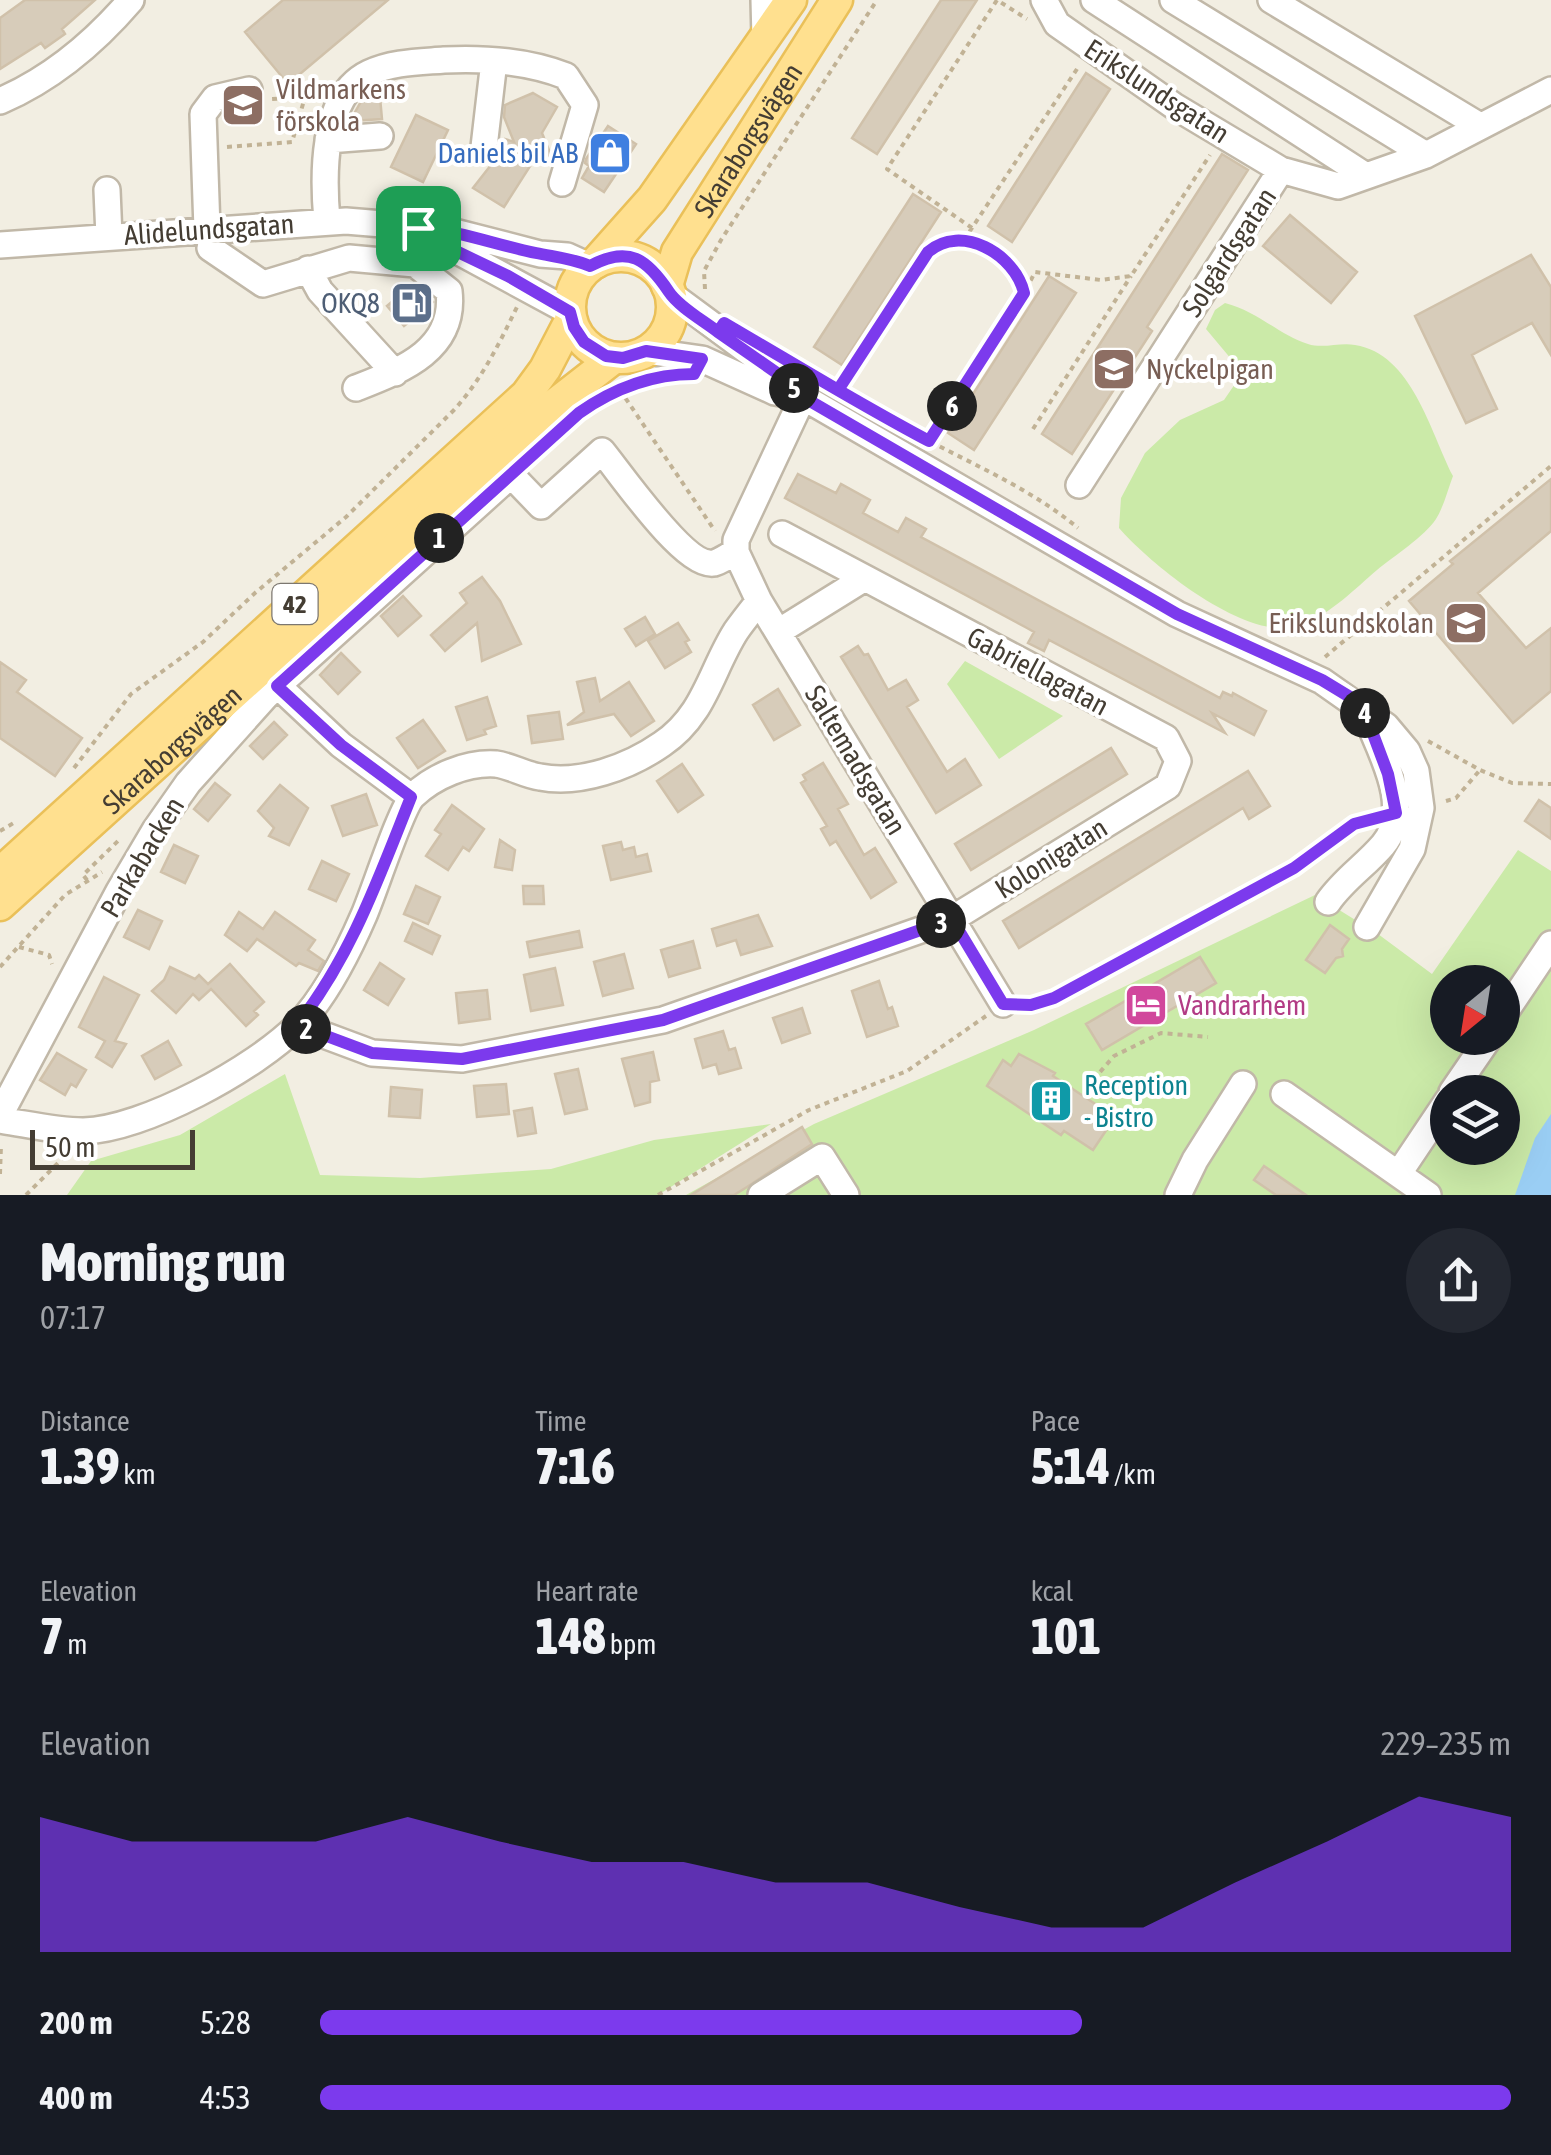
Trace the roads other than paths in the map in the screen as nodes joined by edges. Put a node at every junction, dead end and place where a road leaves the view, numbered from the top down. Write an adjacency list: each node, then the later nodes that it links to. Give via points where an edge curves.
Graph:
1 (131, 0): 13 (street, via 91,42)
2 (764, 0): 9 (street)
3 (791, 0): 9 (main road, Skaraborgsvägen / 42)
4 (837, 0): 30 (main road, Skaraborgsvägen, via 676,252)
5 (1044, 0): 19 (street, Erikslundsgatan, via 1056,24 1090,49)
6 (1094, 0): 20 (street)
7 (1173, 0): 18 (street)
8 (1271, 0): 14 (street)
9 (766, 39): 28 (main road, Skaraborgsvägen / 42, via 652,200)
10 (494, 61): 16 (street, via 418,62 368,74 342,98); 17 (street); 21 (street, via 551,70 578,90 584,105)
11 (249, 90): 26 (street, via 215,98 203,114)
12 (1551, 90): 14 (street, Erikslundsgatan)
13 (0, 101)
14 (1480, 126): 18 (street, Erikslundsgatan)
15 (380, 136): 16 (street)
16 (328, 140): 23 (street)
17 (484, 147)
18 (1426, 155): 20 (street, Erikslundsgatan)
19 (1281, 170): 20 (street, Erikslundsgatan, via 1338,186); 37 (street, Solgårdsgatan)
20 (1366, 176)
21 (562, 183)
22 (108, 190): 25 (street)
23 (327, 221): 24 (street, Alidelundsgatan); 26 (street, Alidelundsgatan)
24 (418, 228): 28 (street, Alidelundsgatan); 31 (street, Alidelundsgatan)
25 (109, 237): 26 (street, Alidelundsgatan); 27 (street, Alidelundsgatan)
26 (208, 238): 29 (street, via 264,284)
27 (0, 246)
28 (592, 265): 30 (main road, via 614,257 639,260); 31 (main road, 42, via 574,287)
29 (308, 269): 34 (street); 34 (street, via 349,258 415,264 449,290 452,312 440,337)
30 (668, 290): 33 (main road, via 672,307); 36 (street)
31 (570, 315): 32 (main road, via 590,348); 47 (main road, Skaraborgsvägen / 42, via 526,394)
32 (614, 358): 33 (main road, 42); 49 (main road, Skaraborgsvägen / 42, via 546,411)
33 (656, 363): 36 (street, via 702,359)
34 (394, 373): 35 (street)
35 (356, 388)
36 (803, 397): 39 (street, via 741,524); 46 (street, via 1177,614 1322,680 1386,726 1407,752 1416,771)
37 (1079, 486)
38 (782, 534): 40 (street, Gabriellagatan)
39 (736, 552): 41 (street, Saltemadsgatan); 43 (street, Parkabacken, via 712,563 694,559 602,451 541,506 511,475)
40 (865, 578): 42 (street); 44 (street, Gabriellagatan, via 1166,738 1178,761)
41 (759, 602): 42 (street, Saltemadsgatan); 45 (street, via 734,633 710,690 648,752 597,774 568,778 540,778 498,764 467,766)
42 (778, 632): 50 (street, Saltemadsgatan)
43 (277, 686): 45 (street); 58 (street, Parkabacken, via 209,757 155,830)
44 (1168, 786): 50 (street, Kolonigatan)
45 (411, 797): 55 (street, via 363,918)
46 (1409, 811): 48 (street); 51 (street, via 1412,849)
47 (0, 873)
48 (1328, 902)
49 (0, 905)
50 (952, 919): 54 (street, Saltemadsgatan); 55 (street, Kolonigatan, via 663,1020 462,1059 372,1053)
51 (1368, 927)
52 (1551, 944): 53 (street)
53 (1520, 990)
54 (1003, 1004)
55 (297, 1025): 58 (street, via 210,1087 127,1123 84,1131)
56 (1242, 1084): 63 (street)
57 (1284, 1094): 60 (street)
58 (1, 1124)
59 (1430, 1127): 60 (street)
60 (1399, 1173): 64 (street)
61 (761, 1195): 62 (street, via 822,1157)
62 (846, 1195)
63 (1178, 1195)
64 (1428, 1195)

